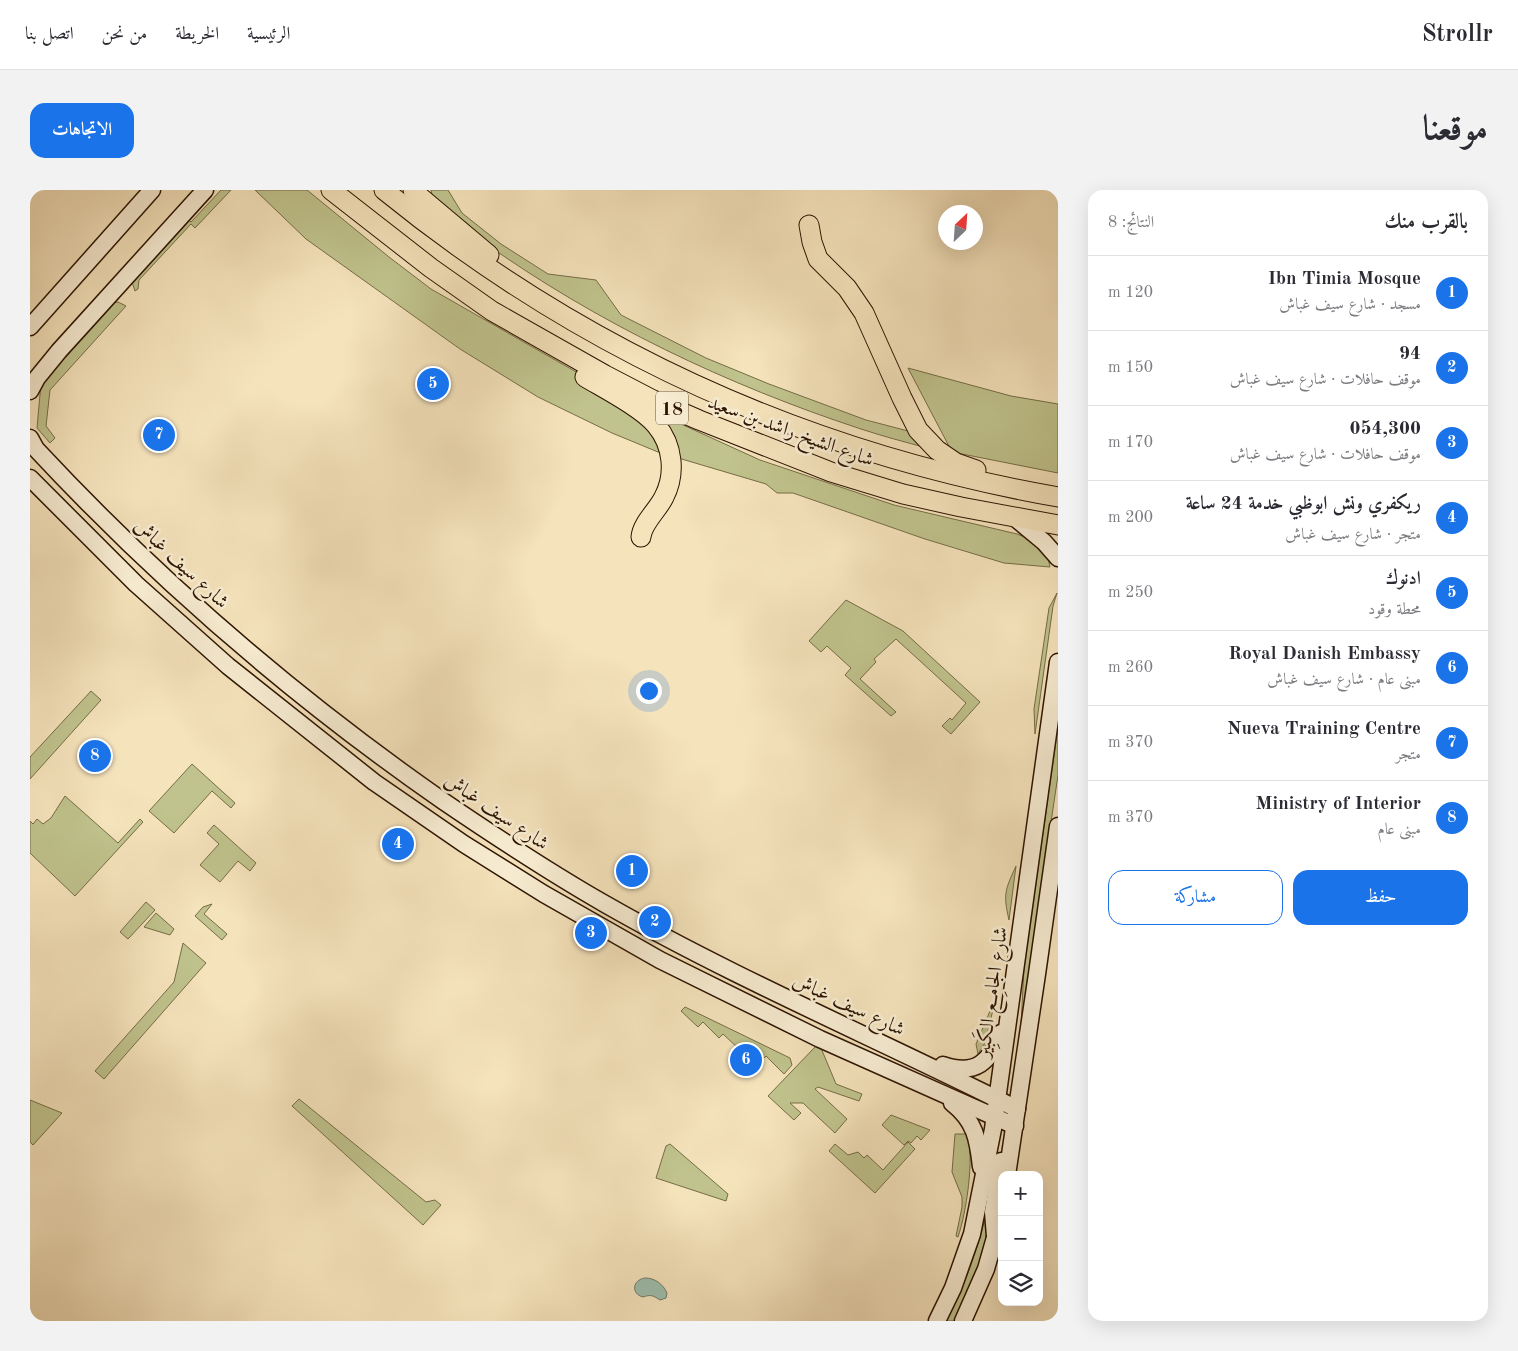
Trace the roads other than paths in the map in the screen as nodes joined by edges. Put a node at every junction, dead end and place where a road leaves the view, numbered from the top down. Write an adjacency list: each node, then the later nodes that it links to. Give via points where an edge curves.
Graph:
1 (152, 190): 8 (street)
2 (205, 190): 10 (street, via 59,351)
3 (331, 190): 9 (main road, شارع الشيخ راشد بن سعيد / 18, via 431,268 492,311)
4 (384, 190): 7 (main road, شارع الشيخ راشد بن سعيد / 18, via 457,246)
5 (413, 190): 7 (main road)
6 (809, 225): 13 (main road, via 818,259 846,288 864,313 918,430 937,450 956,463)
7 (550, 308): 13 (main road, شارع الشيخ راشد بن سعيد / 18, via 633,355 700,387 844,444 987,483)
8 (30, 326)
9 (547, 343): 14 (main road, شارع الشيخ راشد بن سعيد / 18, via 653,400 831,472 903,494); 16 (main road, via 579,373 646,416 663,435 671,460 670,485 642,528)
10 (30, 391)
11 (30, 438): 21 (street, شارع سيف غباش, via 36,449 95,510 204,614 272,672 398,770 604,904 712,962)
12 (30, 478): 22 (street, via 129,578 228,666 374,782 464,844 552,899 660,960)
13 (1058, 496)
14 (1015, 518): 15 (main road, شارع الشيخ راشد بن سعيد / 18); 17 (street)
15 (1058, 525)
16 (641, 537)
17 (1058, 558)
18 (1058, 662): 20 (street, شارع الجامِع الكَبِير)
19 (1058, 826): 23 (street)
20 (1010, 1012): 21 (street, via 994,1050 979,1065 959,1070); 23 (street, شارع الجامِع الكَبِير)
21 (930, 1065): 23 (street, شارع سيف غباش)
22 (936, 1092): 24 (street); 26 (street, via 961,1111 972,1125)
23 (1007, 1104): 24 (street, via 1010,1118)
24 (1005, 1122): 25 (street); 26 (street); 28 (street, via 993,1212)
25 (1007, 1171)
26 (983, 1180): 29 (street, via 965,1257)
27 (1000, 1216): 28 (street)
28 (996, 1236): 30 (street)
29 (937, 1321)
30 (963, 1321)

